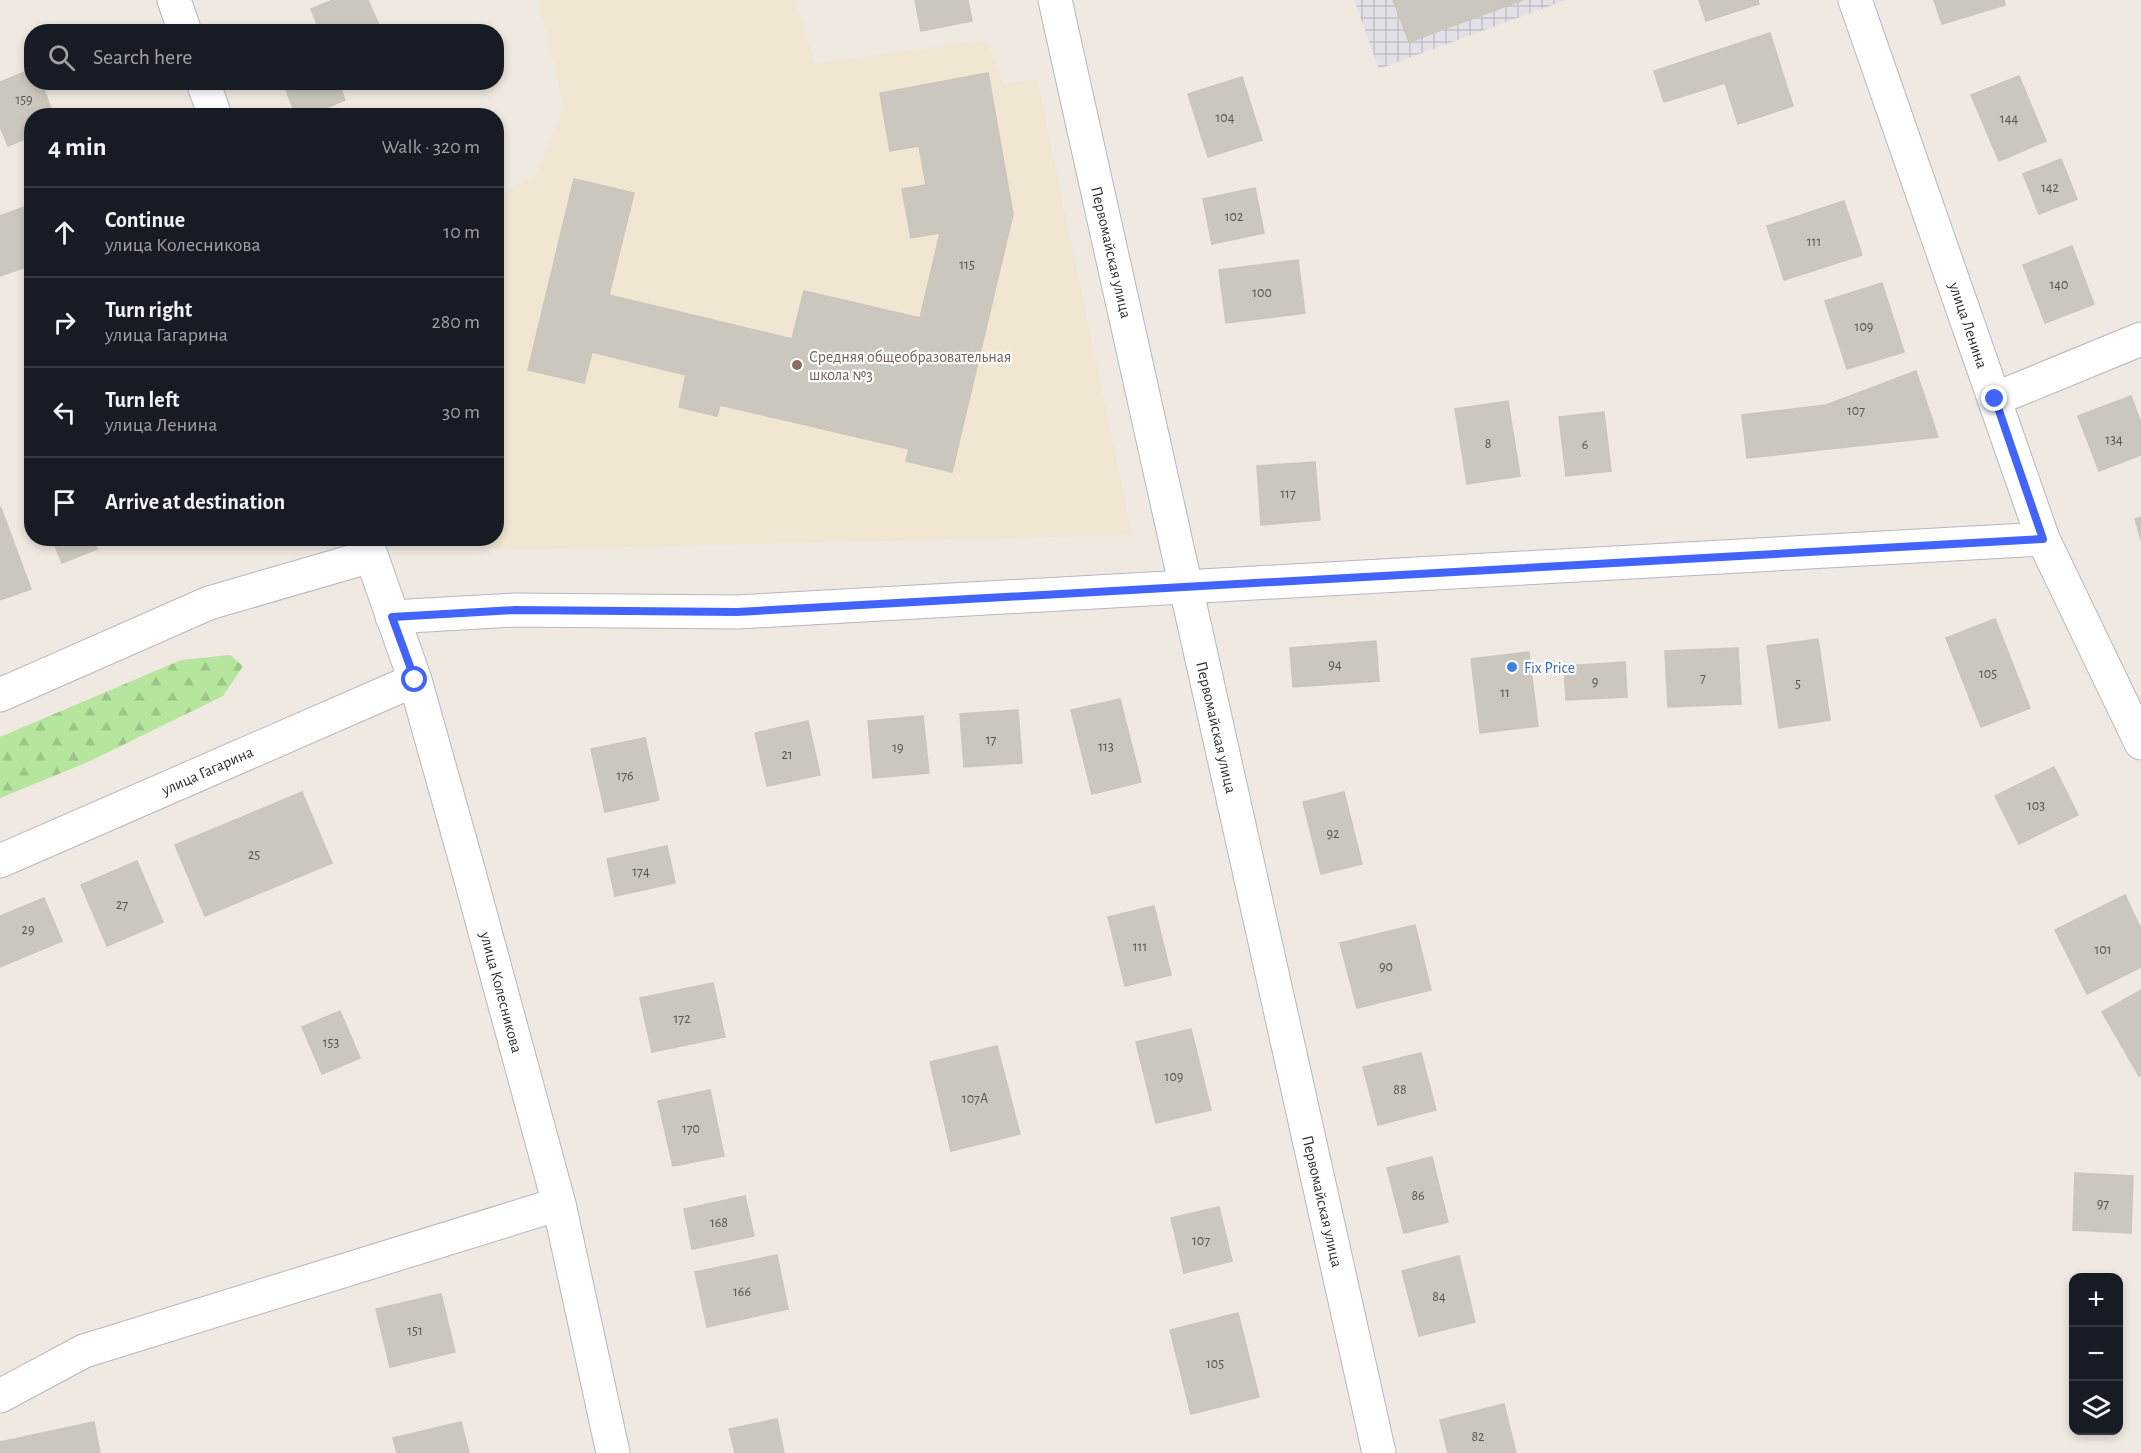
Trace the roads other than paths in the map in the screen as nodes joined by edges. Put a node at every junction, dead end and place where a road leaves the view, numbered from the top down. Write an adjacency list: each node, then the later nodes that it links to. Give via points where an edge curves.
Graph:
1 (174, 0): 4 (street)
2 (1056, 0): 11 (street, Первомайская улица)
3 (1855, 0): 8 (street, улица Ленина)
4 (182, 24)
5 (206, 90): 6 (street)
6 (212, 108)
7 (2141, 339): 8 (street)
8 (1995, 399): 9 (street, улица Ленина)
9 (2043, 539): 11 (street); 15 (street, улица Ленина)
10 (368, 547): 12 (street, улица Колесникова); 14 (street, via 209,603)
11 (1186, 587): 12 (street, via 737,612 515,610); 20 (street, Первомайская улица)
12 (392, 617): 13 (street, улица Колесникова)
13 (415, 680): 16 (street, улица Гагарина); 17 (street, улица Колесникова)
14 (0, 695)
15 (2141, 743)
16 (0, 861)
17 (559, 1204): 18 (street, via 84,1351); 19 (street, улица Колесникова)
18 (0, 1396)
19 (613, 1453)
20 (1379, 1453)

